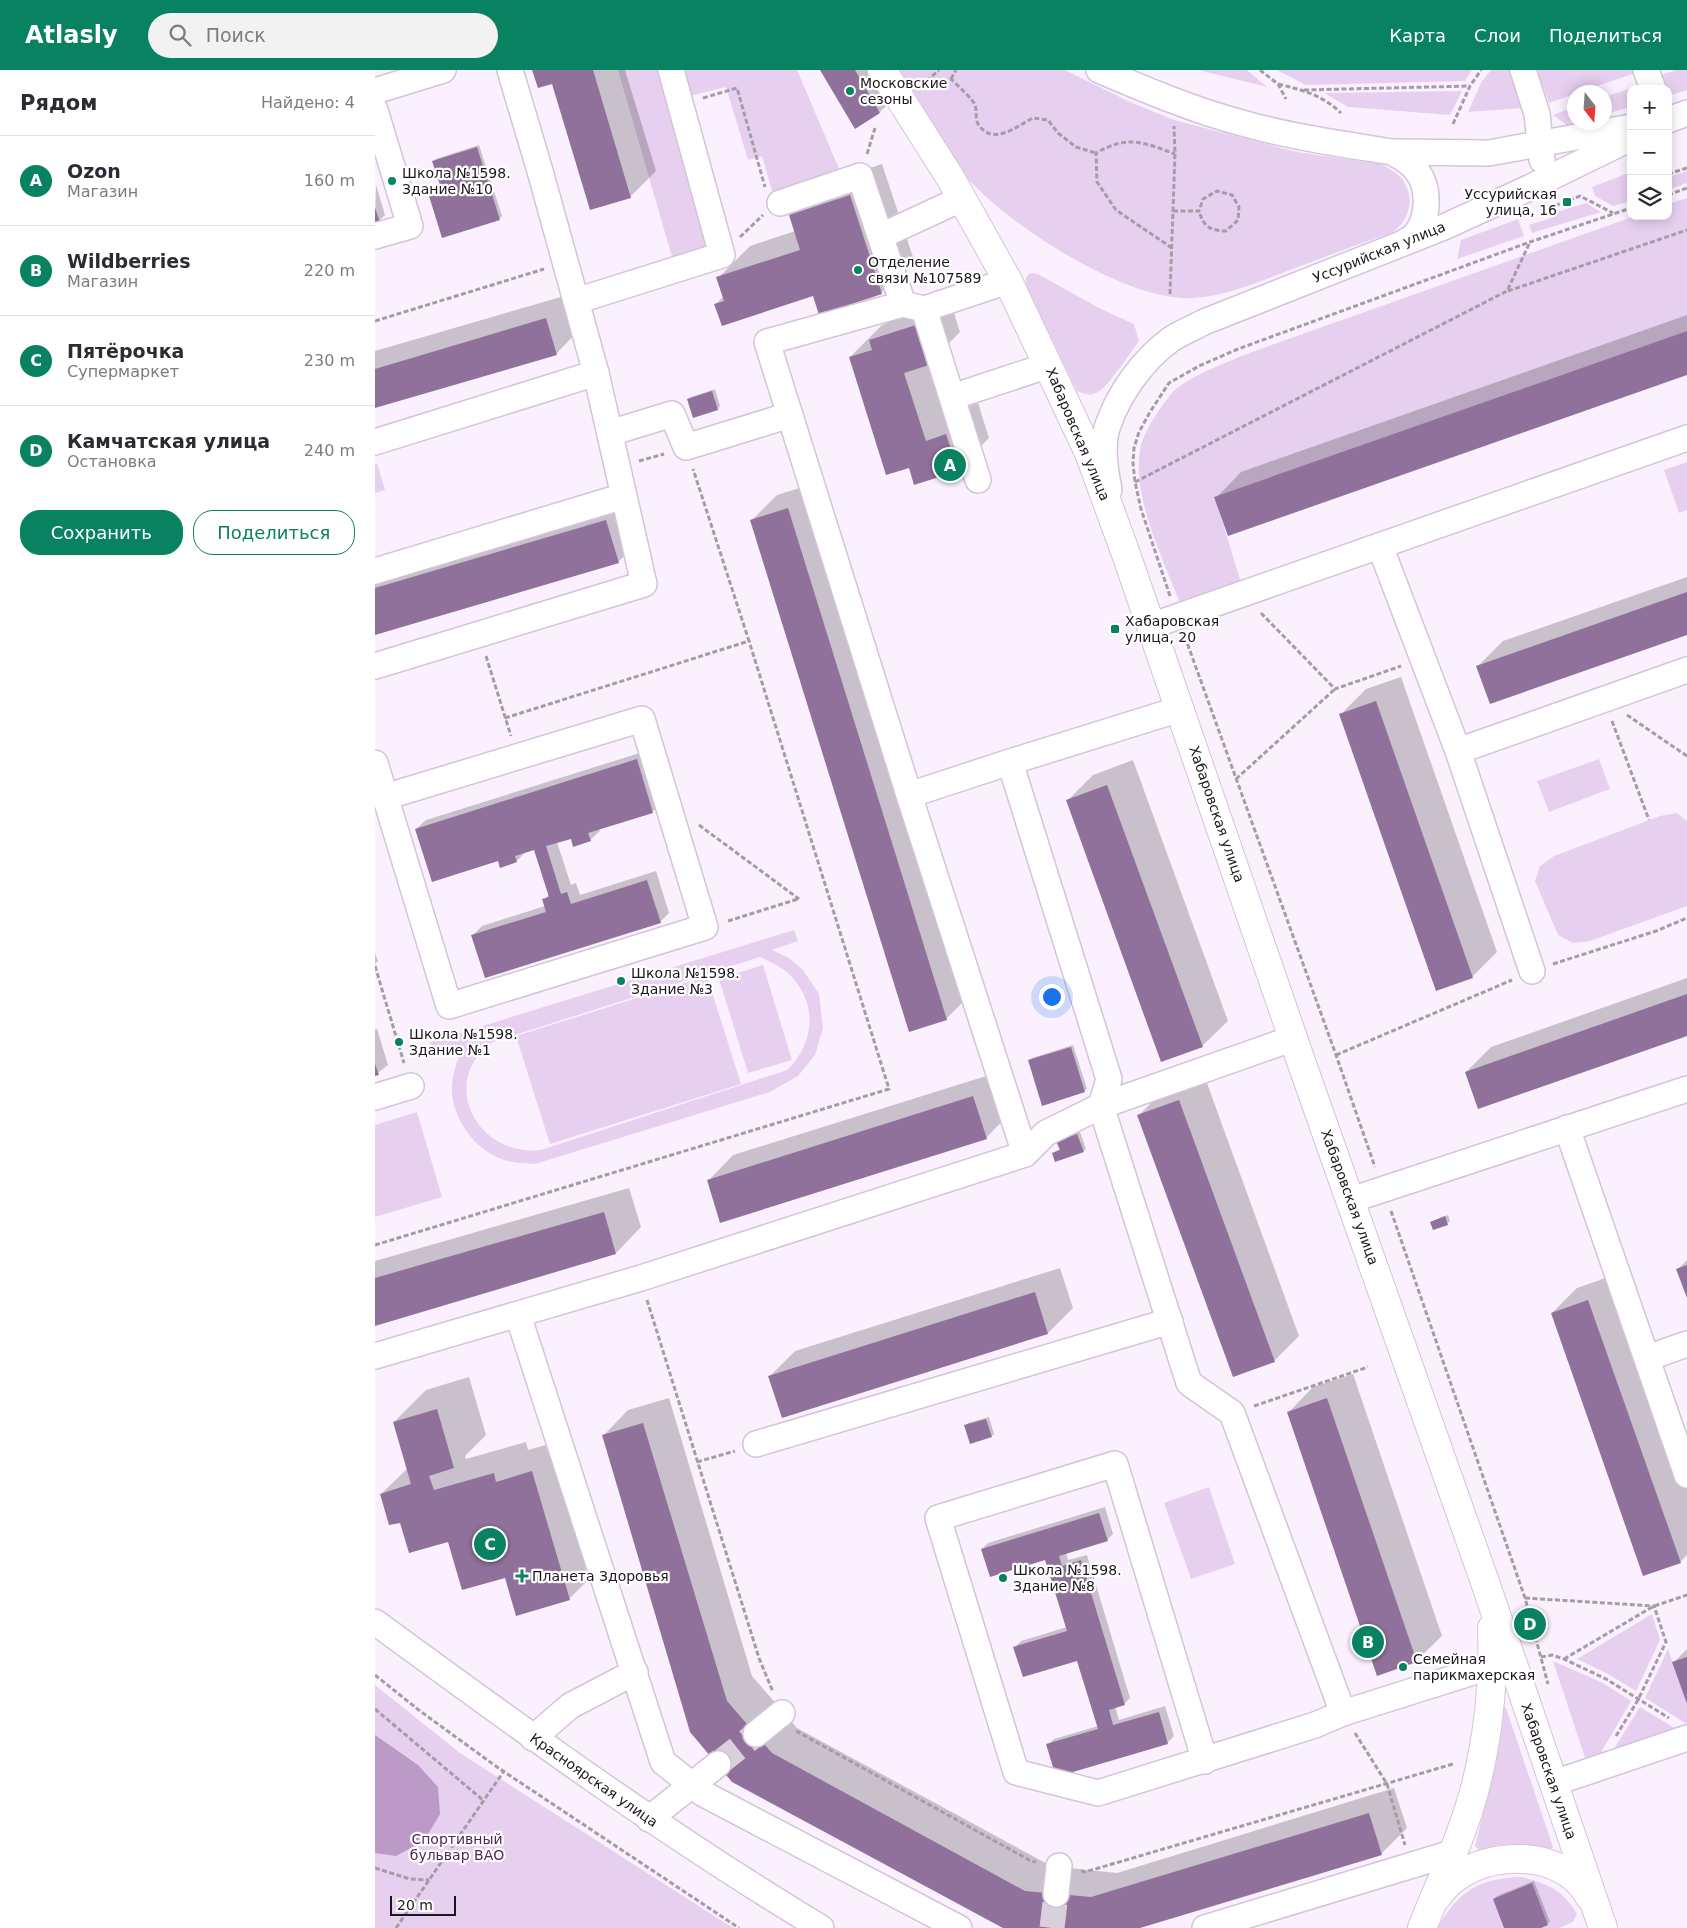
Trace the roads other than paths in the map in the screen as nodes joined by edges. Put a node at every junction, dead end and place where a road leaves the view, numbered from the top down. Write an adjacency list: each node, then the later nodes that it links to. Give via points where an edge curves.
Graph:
1 (443, 70): 10 (street)
2 (510, 70): 25 (street)
3 (671, 70): 25 (street, via 722,255)
4 (1099, 70): 8 (street)
5 (1523, 70): 16 (street)
6 (1645, 70): 9 (street)
7 (883, 71): 19 (main road, Хабаровская улица)
8 (1146, 79): 17 (street, via 1185,106 1242,124)
9 (1651, 85)
10 (375, 91)
11 (375, 110): 21 (street, via 410,226)
12 (1687, 113): 13 (street)
13 (1672, 119)
14 (1627, 128): 16 (street)
15 (1627, 140): 18 (street, Уссурийская улица)
16 (1542, 143): 17 (street, via 1489,153); 18 (street, via 1543,167)
17 (1392, 152): 23 (street, via 1418,171 1425,188 1424,221 1415,235)
18 (1531, 187): 23 (street, Уссурийская улица)
19 (961, 199): 22 (street); 24 (main road, Хабаровская улица)
20 (776, 205): 22 (street, via 860,176)
21 (375, 236)
22 (881, 236): 26 (street)
23 (1401, 245): 36 (street, Уссурийская улица, via 1204,322 1171,339 1151,356 1118,402 1108,426 1104,453)
24 (1008, 281): 26 (street); 27 (main road, Хабаровская улица)
25 (576, 301): 28 (street)
26 (913, 306): 29 (street); 30 (street, via 767,342)
27 (1049, 366): 29 (street); 36 (main road, Хабаровская улица, via 1089,453)
28 (595, 374): 31 (street); 33 (street)
29 (952, 398): 34 (street)
30 (790, 415): 31 (street, via 686,447 671,414); 46 (street)
31 (610, 433): 35 (street)
32 (1687, 438): 37 (street)
33 (375, 442)
34 (978, 480)
35 (624, 496): 38 (street); 40 (street, via 645,584 634,596 480,634)
36 (1113, 517): 39 (main road, Хабаровская улица)
37 (1380, 546): 39 (street); 43 (street)
38 (375, 570)
39 (1151, 626): 42 (main road, Хабаровская улица)
40 (375, 666)
41 (1687, 670): 43 (street)
42 (1180, 709): 44 (street); 49 (main road, Хабаровская улица)
43 (1458, 751): 48 (street)
44 (1010, 762): 46 (street); 53 (street, via 1109,1079)
45 (375, 763): 47 (street)
46 (909, 795): 55 (street)
47 (385, 797): 47 (street, via 641,719 705,927 449,1006)
48 (1532, 971)
49 (1293, 1038): 53 (street); 56 (main road, Хабаровская улица)
50 (411, 1086): 52 (street)
51 (1687, 1089): 54 (street)
52 (375, 1097)
53 (1101, 1106): 55 (street, via 1046,1133); 58 (street)
54 (1567, 1128): 56 (street); 61 (street)
55 (1025, 1154): 57 (street)
56 (1351, 1200): 64 (main road, Хабаровская улица)
57 (518, 1315): 60 (street); 67 (street)
58 (1170, 1321): 62 (street); 69 (street, via 1189,1383 1232,1413)
59 (1687, 1344): 61 (street)
60 (375, 1356)
61 (1647, 1358): 63 (street)
62 (756, 1444)
63 (1687, 1475)
64 (1486, 1585): 66 (main road, Хабаровская улица, via 1492,1618); 75 (main road, Хабаровская улица)
65 (375, 1622): 71 (street, Красноярская улица)
66 (1492, 1666): 69 (street); 78 (main road, Хабаровская улица, via 1482,1759 1474,1793)
67 (635, 1672): 71 (street, via 601,1684 569,1706); 76 (street, via 663,1762)
68 (782, 1713): 70 (street)
69 (1343, 1713): 73 (street)
70 (755, 1734)
71 (533, 1738): 77 (street, Красноярская улица)
72 (1687, 1738): 75 (street)
73 (1205, 1761): 73 (street, via 1115,1464 938,1518 1016,1772 1098,1794)
74 (717, 1764): 76 (street)
75 (1554, 1783): 82 (main road, Хабаровская улица)
76 (691, 1785): 77 (street); 84 (street)
77 (649, 1819): 83 (street, Красноярская улица)
78 (1452, 1853): 81 (main road, Хабаровская улица); 85 (street)
79 (1059, 1866): 80 (street)
80 (1056, 1894)
81 (1426, 1918): 82 (main road, via 1441,1889 1457,1875 1479,1864 1520,1858 1545,1862 1567,1873 1586,1890)
82 (1600, 1919)
83 (821, 1928)
84 (959, 1928)
85 (1205, 1928)

